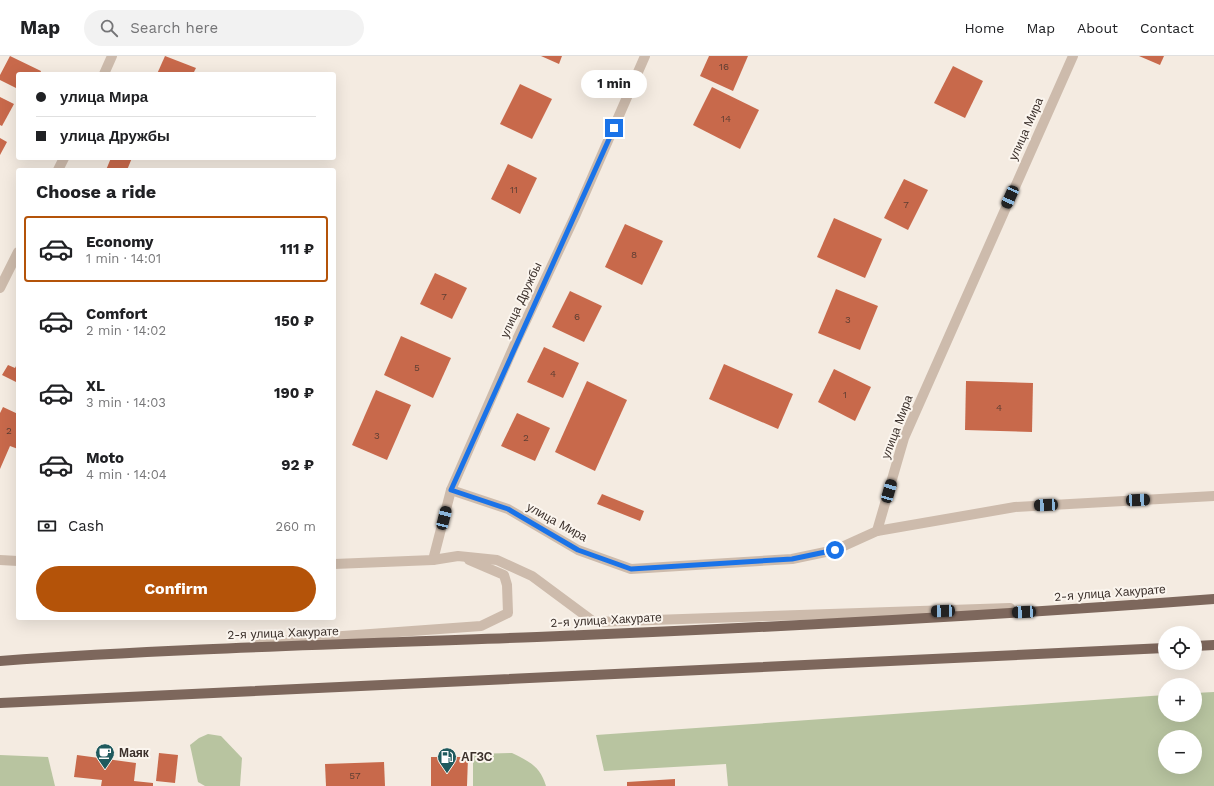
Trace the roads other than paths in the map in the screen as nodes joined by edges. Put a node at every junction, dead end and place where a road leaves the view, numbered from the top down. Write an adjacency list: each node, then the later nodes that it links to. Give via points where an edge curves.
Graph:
1 (112, 56): 4 (street)
2 (645, 56): 7 (street, улица Дружбы)
3 (1073, 56): 9 (street, улица Мира, via 904,438)
4 (105, 72)
5 (16, 256): 6 (street)
6 (0, 288)
7 (451, 490): 9 (street, улица Мира, via 508,509 578,550 631,569 792,559 835,550); 12 (street, улица Дружбы)
8 (1214, 496): 9 (street, via 1015,507)
9 (877, 532)
10 (458, 556): 12 (street); 16 (street, via 497,560 532,576 594,622); 19 (street, via 504,575 508,613 482,626 247,644)
11 (0, 560): 13 (street)
12 (433, 560): 14 (street)
13 (16, 562)
14 (336, 564)
15 (1214, 598): 16 (main road, 2-я улица Хакурате)
16 (1102, 607): 19 (main road, 2-я улица Хакурате, via 791,625)
17 (1214, 645): 18 (main road)
18 (1202, 646)
19 (238, 648): 21 (main road, 2-я улица Хакурате)
20 (1158, 648): 22 (main road)
21 (0, 661)
22 (0, 703)

